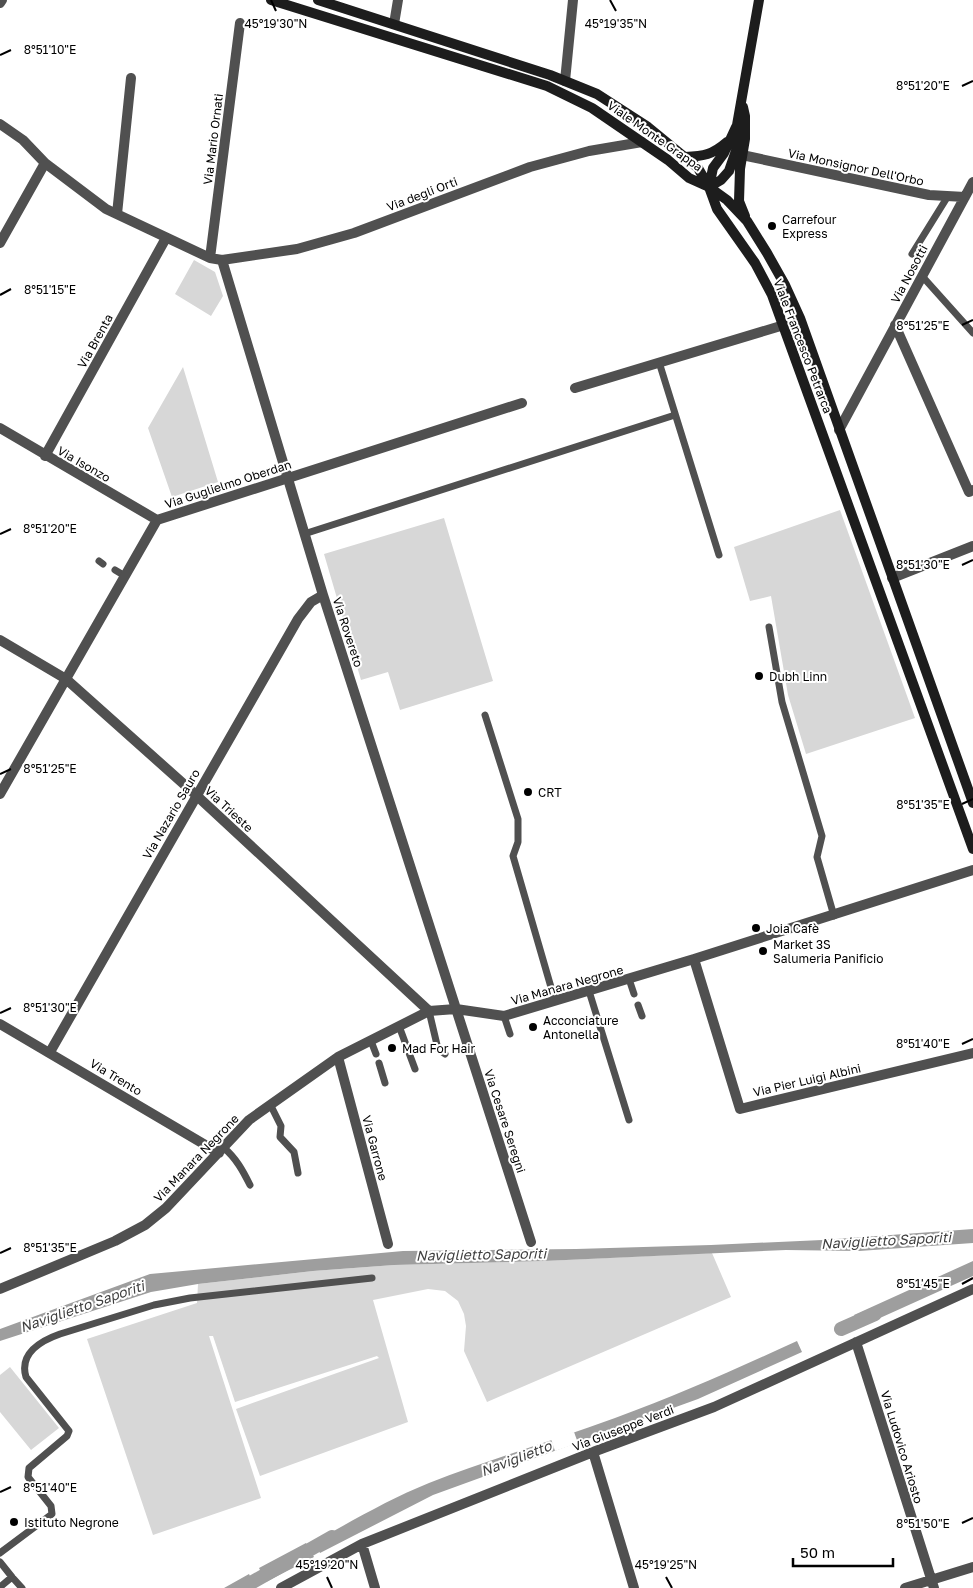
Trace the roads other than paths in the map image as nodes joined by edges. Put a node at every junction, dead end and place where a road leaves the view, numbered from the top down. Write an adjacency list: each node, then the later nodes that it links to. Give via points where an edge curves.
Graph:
1 (2, 0): 7 (street)
2 (271, 0): 16 (main road, Viale Monte Grappa, via 547,86 592,108)
3 (318, 0): 9 (main road, Viale Monte Grappa)
4 (398, 0): 9 (street)
5 (574, 0): 11 (street)
6 (759, 0): 12 (main road)
7 (0, 3)
8 (240, 23): 29 (street, Via Mario Ornati)
9 (394, 24): 11 (main road, Viale Monte Grappa)
10 (130, 78): 24 (street)
11 (565, 81): 18 (main road, Viale Monte Grappa, via 598,94 648,127)
12 (742, 100): 14 (main road); 17 (main road, via 745,116)
13 (0, 124): 19 (street, Via degli Orti, via 23,140)
14 (737, 125): 15 (main road); 21 (main road, via 737,148 729,171)
15 (730, 140): 18 (main road, via 705,156); 21 (main road, via 713,168)
16 (642, 142): 21 (main road, Viale Monte Grappa, via 689,178); 30 (street, Via degli Orti, via 530,166 354,233 297,249)
17 (742, 155): 22 (street, Via Monsignor Dell'Orbo, via 929,195); 25 (main road, via 739,201)
18 (685, 157): 21 (main road, Viale Monte Grappa, via 698,168)
19 (45, 163): 24 (street, Via degli Orti); 27 (street)
20 (973, 182): 23 (street, Via Nosotti)
21 (709, 187): 25 (main road, Viale Francesco Petrarca); 32 (main road, Viale Francesco Petrarca, via 717,209 755,263)
22 (948, 196): 23 (street, Via Monsignor Dell'Orbo); 28 (lane)
23 (965, 197): 31 (street, Via Nosotti)
24 (117, 214): 26 (street, Via degli Orti)
25 (747, 221): 40 (main road, Viale Francesco Petrarca, via 785,285 800,318)
26 (166, 238): 29 (street, Via degli Orti); 41 (street, Via Brenta)
27 (0, 243)
28 (912, 254)
29 (210, 258): 30 (street, Via degli Orti)
30 (222, 260): 42 (street, Via Rovereto)
31 (922, 276): 33 (street, Via Nosotti); 34 (lane)
32 (784, 324): 35 (street); 59 (main road, Viale Francesco Petrarca)
33 (896, 326): 40 (street, Via Nosotti); 43 (street, via 969,492)
34 (973, 333)
35 (659, 362): 36 (street); 38 (lane)
36 (575, 388)
37 (522, 403): 42 (street, Via Guglielmo Oberdan)
38 (676, 415): 45 (lane); 47 (lane)
39 (0, 428): 41 (street, Via Isonzo)
40 (839, 430): 50 (main road, Viale Francesco Petrarca)
41 (45, 456): 44 (street, Via Isonzo)
42 (288, 478): 44 (street, Via Guglielmo Oberdan); 45 (street, Via Rovereto)
43 (973, 490)
44 (157, 520): 49 (street, Via Guglielmo Oberdan)
45 (304, 534): 51 (street, Via Rovereto)
46 (973, 546): 50 (street)
47 (719, 554)
48 (115, 570): 49 (lane)
49 (125, 576): 54 (street, Via Guglielmo Oberdan)
50 (892, 578): 58 (main road, Viale Francesco Petrarca)
51 (323, 595): 57 (street, Via Nazario Sauro, via 304,608); 68 (street, Via Rovereto)
52 (769, 627): 61 (lane, via 782,702 822,836 817,857)
53 (0, 640): 54 (street, Via Trieste)
54 (66, 679): 56 (street, Via Guglielmo Oberdan); 57 (street, Via Trieste)
55 (485, 714): 66 (lane, via 518,819 518,842 513,856)
56 (0, 794)
57 (196, 795): 69 (street, Via Trieste); 76 (street, Via Nazario Sauro)
58 (973, 803)
59 (973, 849)
60 (973, 870): 61 (street, Via Manara Negrone)
61 (834, 916): 62 (street, Via Manara Negrone)
62 (694, 960): 63 (street, Via Manara Negrone); 77 (street, Via Pier Luigi Albini, via 740,1109)
63 (629, 979): 64 (street, Via Manara Negrone); 65 (lane)
64 (589, 992): 66 (street, Via Manara Negrone); 85 (lane)
65 (634, 994)
66 (555, 1001): 70 (street, Via Manara Negrone)
67 (638, 1005): 71 (lane)
68 (456, 1009): 69 (street, Via Manara Negrone); 70 (street, Via Manara Negrone); 89 (street, Via Cesare Seregni)
69 (428, 1012): 73 (street, Via Manara Negrone); 79 (lane, via 438,1049)
70 (504, 1016): 74 (lane)
71 (642, 1016)
72 (0, 1024): 76 (street, Via Trento)
73 (399, 1026): 75 (street, Via Manara Negrone); 82 (lane)
74 (510, 1034)
75 (371, 1041): 78 (lane); 80 (street, Via Manara Negrone)
76 (50, 1052): 86 (street, Via Trento)
77 (973, 1053)
78 (376, 1054)
79 (445, 1054)
80 (338, 1057): 84 (street, Via Manara Negrone); 90 (street, Via Garrone)
81 (379, 1063): 83 (lane)
82 (416, 1070)
83 (385, 1083)
84 (271, 1106): 86 (street, Via Manara Negrone, via 250,1120); 87 (lane, via 281,1126 280,1137 294,1152)
85 (629, 1120)
86 (222, 1150): 88 (lane, via 237,1162); 92 (street, Via Manara Negrone, via 166,1208 144,1225 115,1241)
87 (298, 1173)
88 (250, 1185)
89 (531, 1242)
90 (388, 1244)
91 (372, 1278): 97 (lane, via 168,1302 54,1336 38,1346 24,1361 26,1377 69,1431 27,1472 51,1506 52,1514)
92 (0, 1289)
93 (973, 1289): 94 (street, Via Giuseppe Verdi)
94 (856, 1342): 95 (street, Via Giuseppe Verdi, via 714,1407); 101 (street, Via Ludovico Ariosto)
95 (592, 1452): 96 (street, Via Giuseppe Verdi); 106 (street)
96 (362, 1544): 104 (street, Via Giuseppe Verdi); 105 (street)
97 (0, 1553)
98 (0, 1562): 100 (lane)
99 (973, 1567): 101 (street)
100 (12, 1577): 102 (lane); 103 (lane)
101 (932, 1584): 107 (street)
102 (0, 1587)
103 (22, 1588)
104 (281, 1588)
105 (375, 1588)
106 (634, 1588)
107 (905, 1588)

